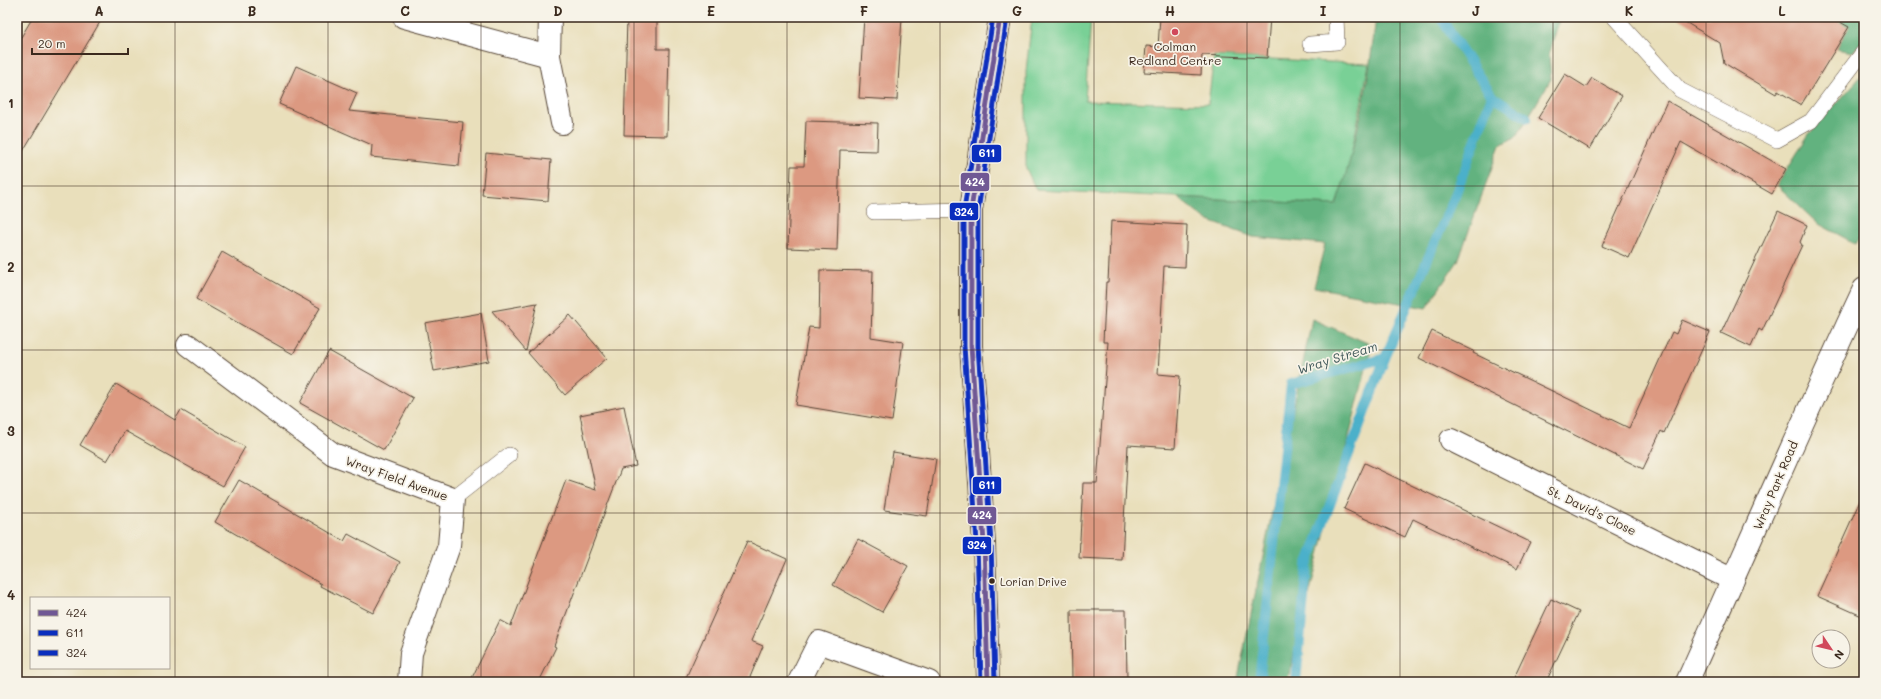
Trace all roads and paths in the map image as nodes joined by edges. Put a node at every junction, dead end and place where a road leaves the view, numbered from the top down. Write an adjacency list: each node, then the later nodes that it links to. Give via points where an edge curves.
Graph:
1 (404, 17): 8 (street)
2 (550, 17): 8 (street)
3 (1000, 17): 10 (street)
4 (1336, 17): 6 (lane, via 1337,42)
5 (1614, 17): 7 (lane, via 1680,90 1777,140 1811,121)
6 (1310, 44)
7 (1864, 51)
8 (549, 56): 9 (street)
9 (562, 123)
10 (971, 210): 11 (lane); 21 (street, via 971,346 984,543)
11 (874, 212)
12 (1864, 289): 17 (street, Wray Park Road)
13 (188, 345): 16 (street, Wray Field Avenue, via 333,454)
14 (1451, 440): 17 (street, St. David's Close)
15 (509, 455): 16 (lane)
16 (453, 499): 18 (street, Wray Field Avenue, via 449,546 411,653)
17 (1733, 580): 22 (street, Wray Park Road)
18 (409, 682)
19 (799, 682): 20 (street, via 819,642)
20 (929, 682)
21 (988, 682)
22 (1687, 682)

